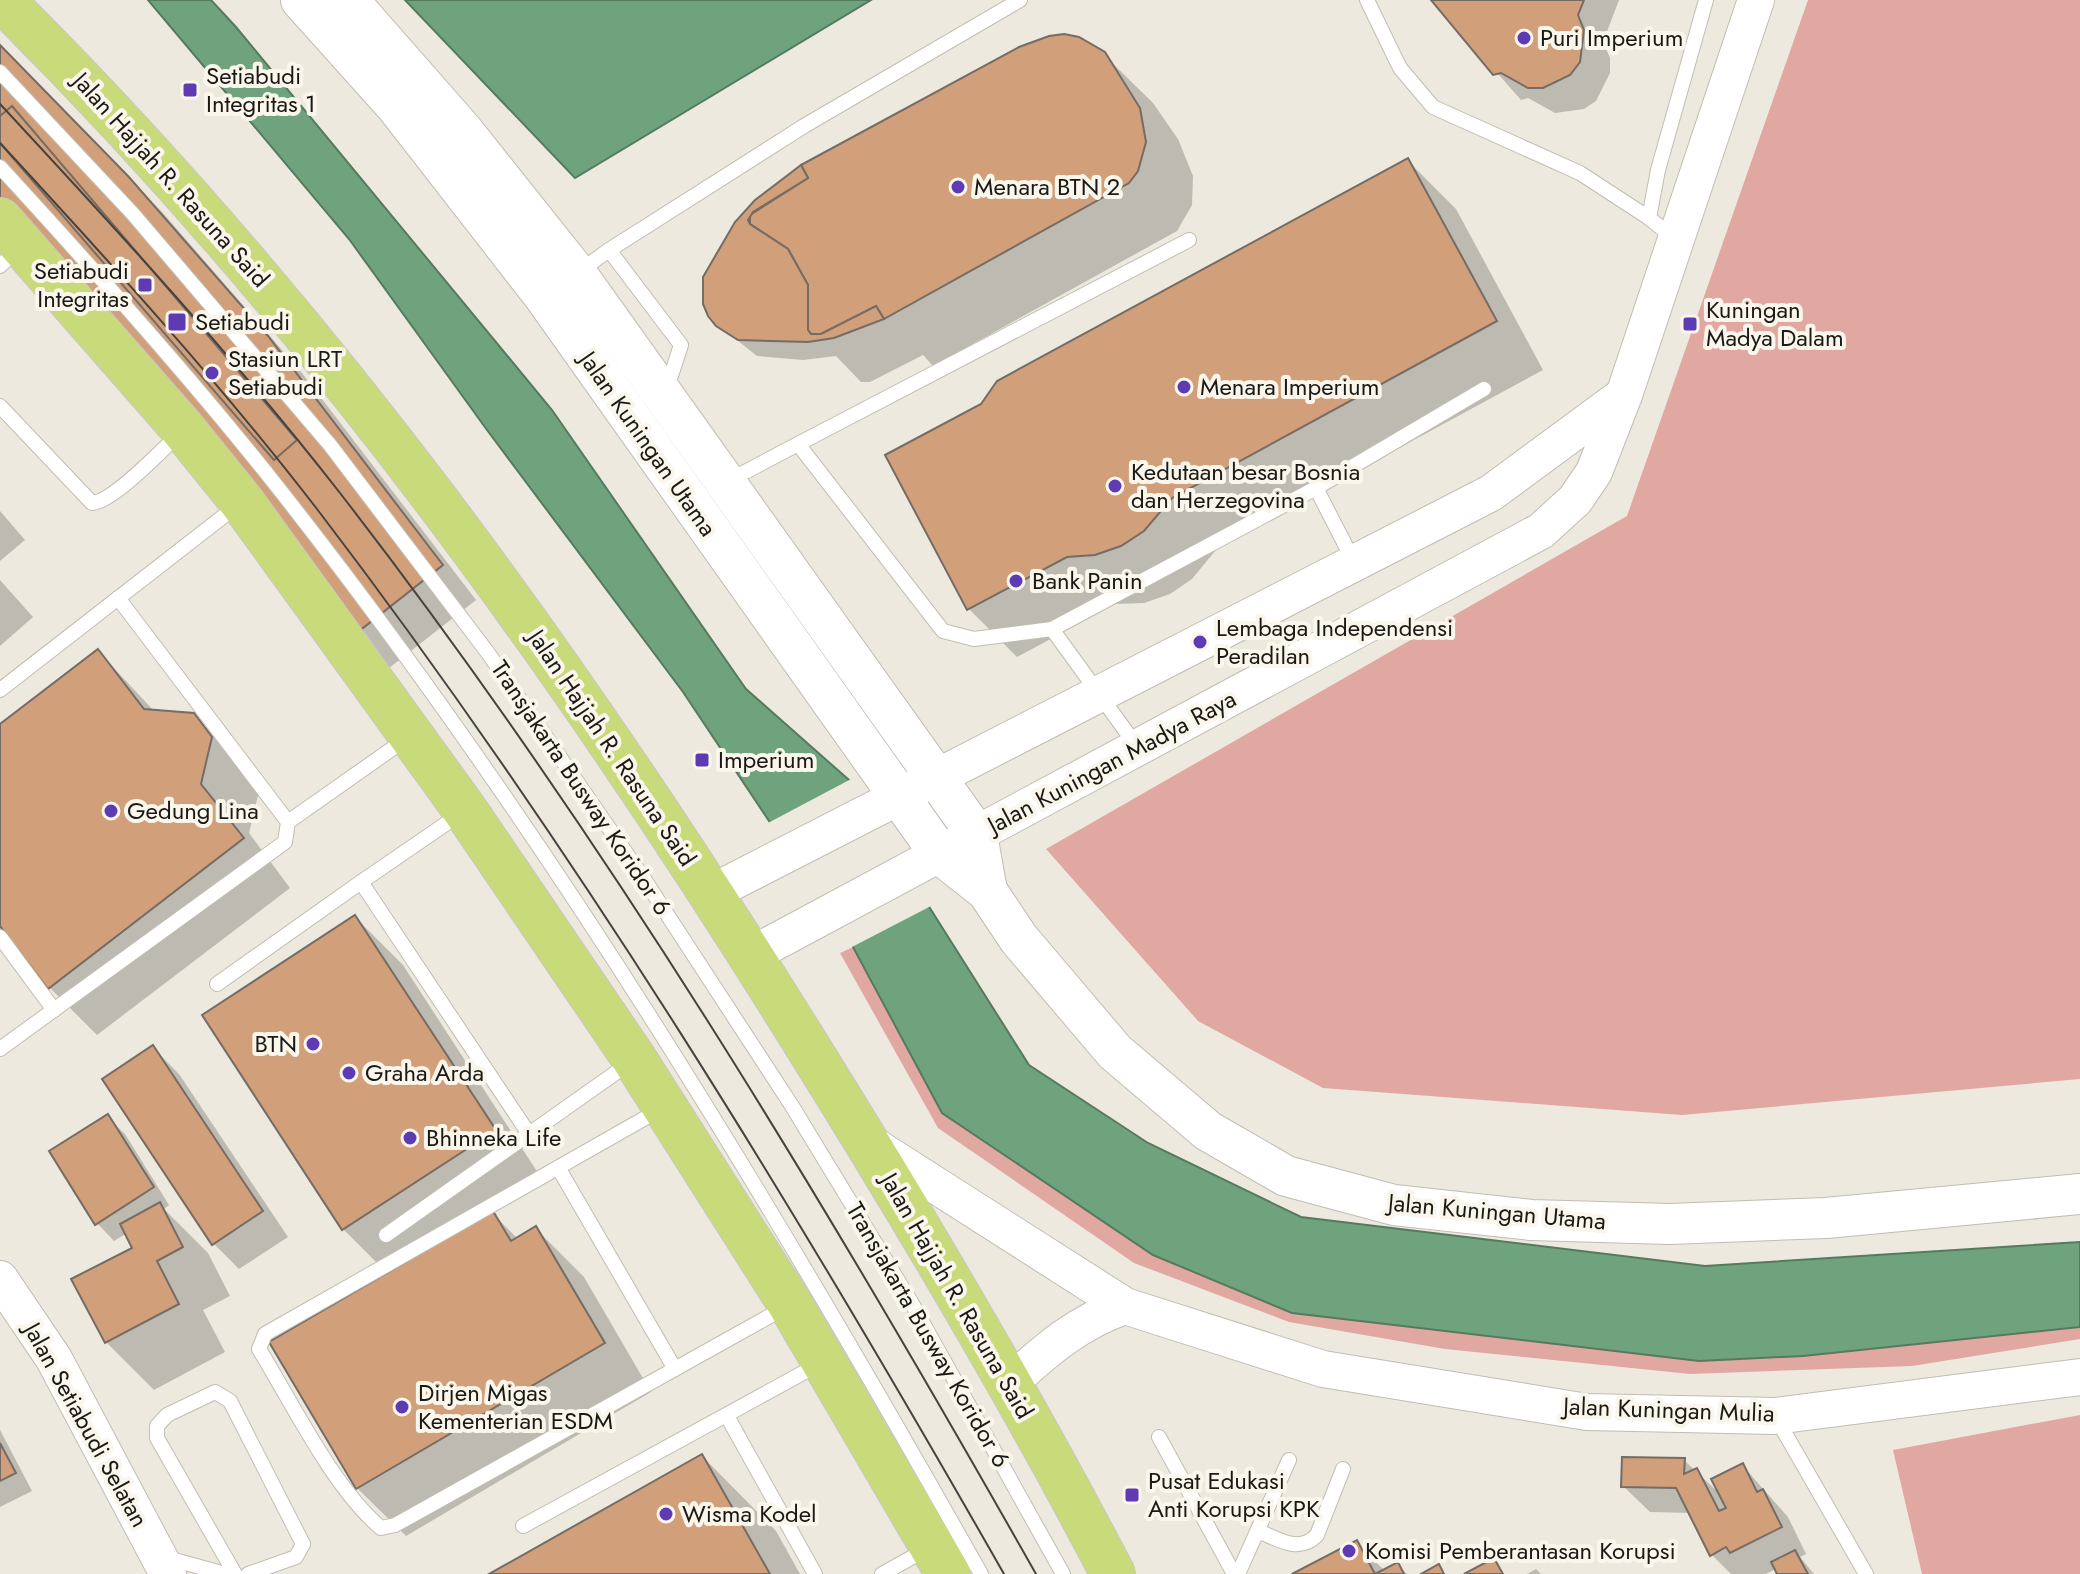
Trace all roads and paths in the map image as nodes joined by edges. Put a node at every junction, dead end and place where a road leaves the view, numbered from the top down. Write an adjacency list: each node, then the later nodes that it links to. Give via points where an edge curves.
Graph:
1 (2, 0): 39 (main road, Jalan Hajjah R. Rasuna Said, via 133,135 280,299 499,583)
2 (301, 0): 14 (main road, Jalan Kuningan Utama)
3 (348, 0): 14 (main road, Jalan Kuningan Utama, via 463,131)
4 (1020, 0): 13 (lane, via 804,126)
5 (1367, 0): 10 (lane, via 1400,68 1433,107 1580,173)
6 (1706, 0): 10 (lane, Jalan Kuningan Madya Raya, via 1658,170)
7 (1756, 0): 10 (street, Jalan Kuningan Madya Raya)
8 (0, 72): 73 (lane, Transjakarta Busway Koridor 6, via 133,214 330,445 488,653 792,1106 911,1302)
9 (0, 167): 67 (lane, via 281,492 481,765 780,1224)
10 (1662, 229): 16 (street, Jalan Kuningan Madya Raya)
11 (1189, 240): 20 (lane)
12 (8, 243): 19 (main road)
13 (609, 250): 14 (lane); 18 (lane, via 681,345)
14 (560, 285): 18 (main road, Jalan Kuningan Utama)
15 (1484, 389): 21 (lane)
16 (1624, 395): 24 (street, via 1491,493); 30 (street, Jalan Kuningan Madya Raya, via 1594,472 1575,500 1541,531)
17 (0, 406): 19 (lane, via 92,503 121,485)
18 (648, 410): 22 (main road, Jalan Kuningan Utama)
19 (183, 429): 23 (main road)
20 (798, 444): 22 (lane); 26 (lane, via 943,631 974,639)
21 (1316, 488): 24 (lane); 26 (lane)
22 (707, 492): 31 (main road, Jalan Kuningan Utama); 32 (main road, Jalan Kuningan Utama)
23 (242, 502): 25 (lane); 29 (main road)
24 (1354, 563): 28 (street)
25 (118, 598): 27 (lane); 34 (lane)
26 (1052, 629): 28 (lane)
27 (0, 690)
28 (1099, 694): 30 (lane); 31 (street)
29 (412, 735): 33 (main road); 34 (lane)
30 (1138, 748): 35 (street, Jalan Kuningan Madya Raya)
31 (935, 778): 32 (street); 35 (main road, Jalan Kuningan Utama)
32 (888, 801): 36 (main road, Jalan Kuningan Utama); 39 (street)
33 (465, 810): 37 (lane); 45 (main road)
34 (288, 822): 43 (lane, via 285,842)
35 (977, 835): 36 (street, Jalan Kuningan Madya Raya); 38 (main road, Jalan Kuningan Utama)
36 (929, 860): 38 (main road, Jalan Kuningan Utama); 41 (street, Jalan Kuningan Madya Raya)
37 (361, 882): 42 (lane); 47 (lane)
38 (987, 891): 50 (main road, Jalan Kuningan Utama, via 1019,939 1115,1052 1208,1131 1286,1176 1394,1205 1531,1220 1670,1224 1826,1218)
39 (711, 893): 41 (main road, Jalan Hajjah R. Rasuna Said)
40 (0, 937): 43 (lane)
41 (751, 955): 48 (main road, Jalan Hajjah R. Rasuna Said)
42 (217, 984)
43 (54, 1010): 44 (lane)
44 (0, 1049)
45 (635, 1060): 46 (main road); 47 (lane)
46 (665, 1107): 49 (lane); 53 (main road)
47 (529, 1134): 51 (lane)
48 (867, 1141): 54 (street, Jalan Kuningan Mulia); 58 (main road, Jalan Hajjah R. Rasuna Said)
49 (559, 1169): 56 (lane); 56 (lane, via 317,1302 265,1334 259,1349 325,1457 381,1528 450,1496)
50 (2080, 1194)
51 (386, 1235)
52 (0, 1279): 66 (street, Jalan Setiabudi Selatan, via 54,1359)
53 (790, 1304): 55 (main road); 56 (lane)
54 (1125, 1306): 58 (street, via 1093,1317 1057,1340); 60 (street, Jalan Kuningan Mulia, via 1323,1369 1453,1392 1587,1412)
55 (825, 1361): 59 (lane); 67 (main road)
56 (675, 1369)
57 (2080, 1377): 60 (street, Jalan Kuningan Mulia)
58 (1010, 1383): 74 (main road, Jalan Hajjah R. Rasuna Said)
59 (727, 1416): 64 (lane); 71 (lane)
60 (1775, 1416): 76 (lane)
61 (1159, 1437): 75 (lane)
62 (1289, 1460): 65 (lane)
63 (1343, 1469): 65 (lane, via 1309,1543 1293,1545)
64 (523, 1526)
65 (1258, 1531): 75 (lane)
66 (164, 1565): 68 (lane)
67 (950, 1568): 72 (lane)
68 (225, 1574)
69 (235, 1574): 70 (lane, via 157,1438 157,1426 167,1415 215,1392 230,1401 303,1544 296,1557)
70 (248, 1574)
71 (815, 1574)
72 (882, 1574)
73 (1063, 1574)
74 (1113, 1574)
75 (1236, 1574)
76 (1866, 1574)

